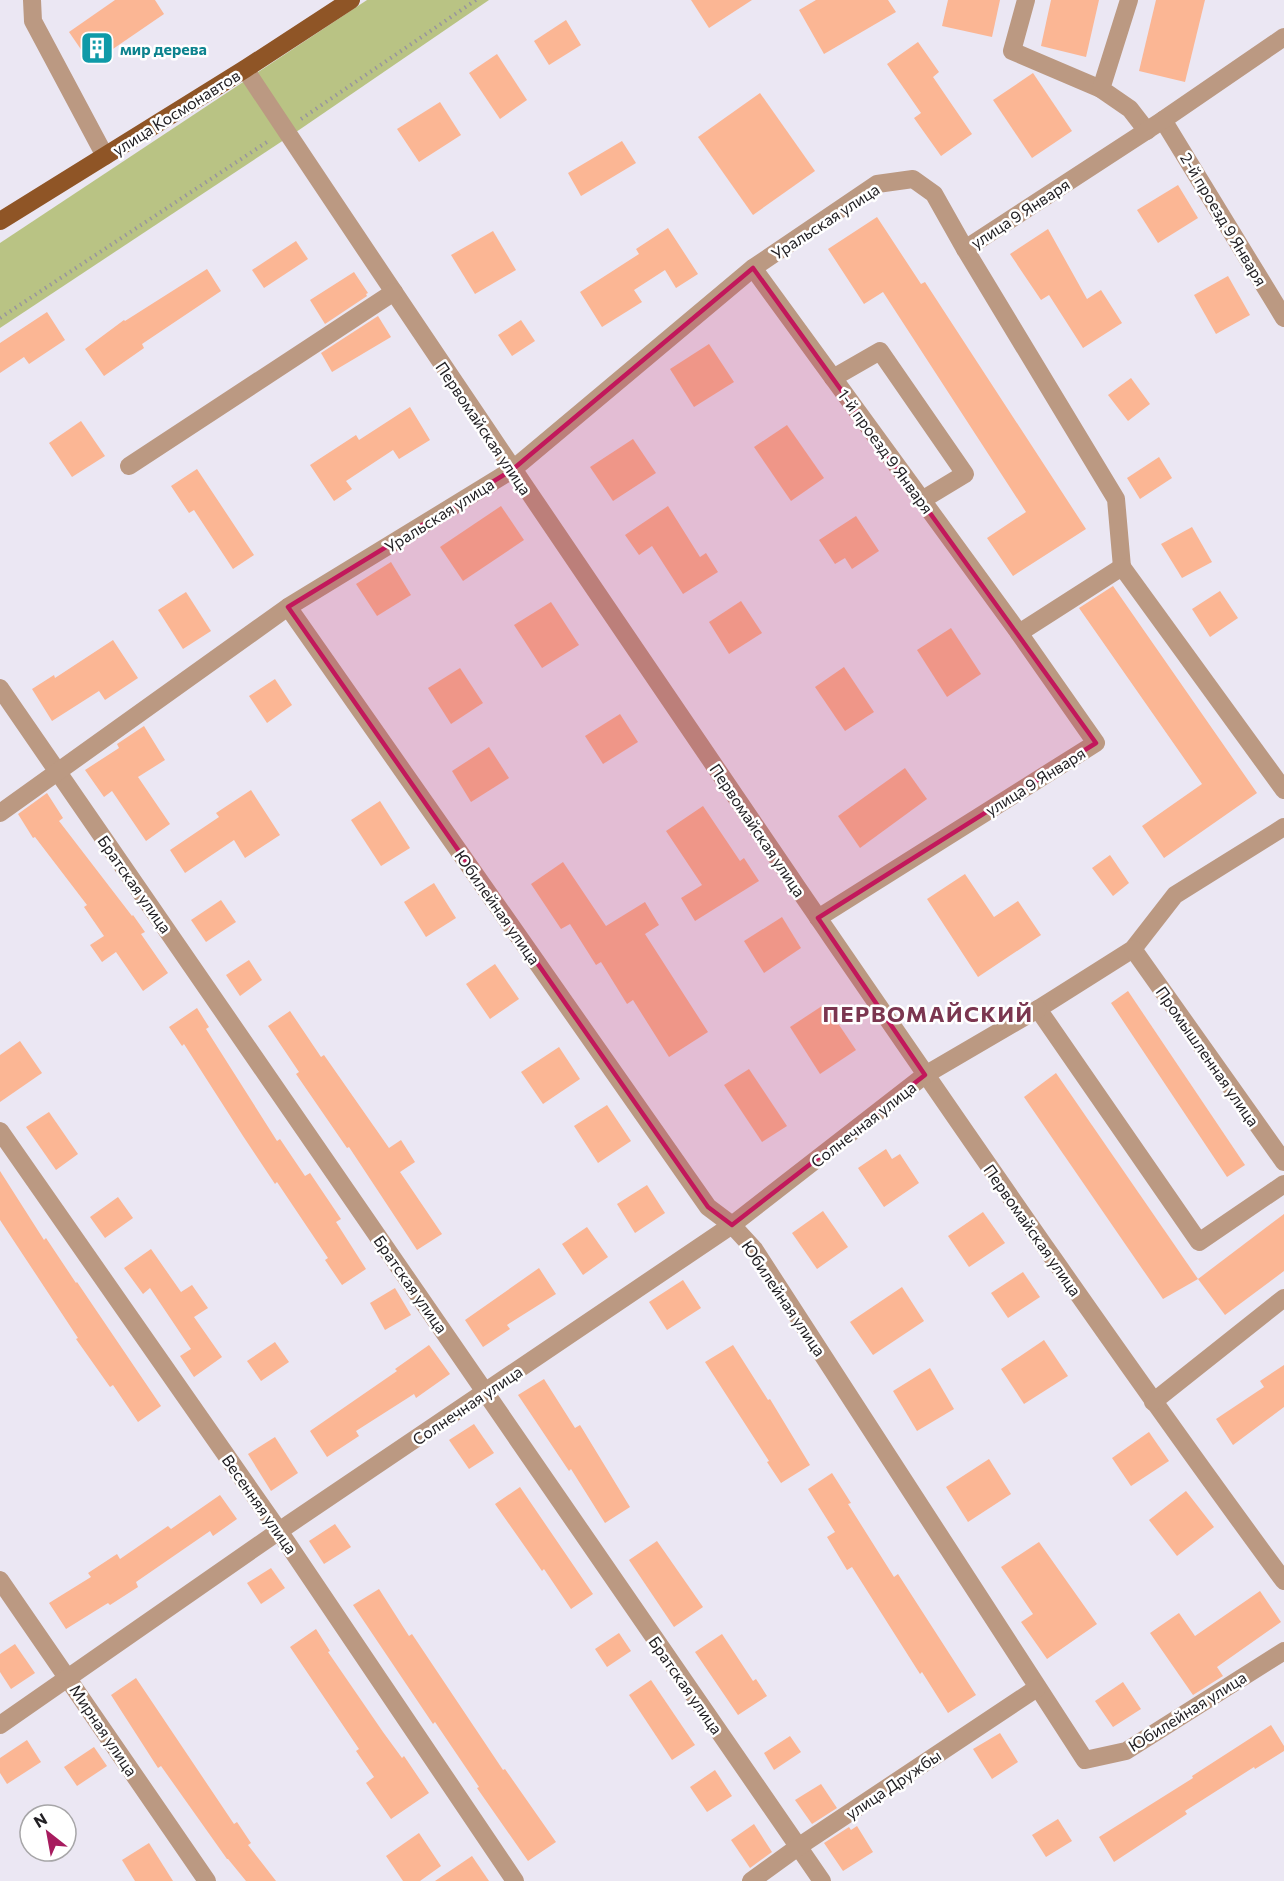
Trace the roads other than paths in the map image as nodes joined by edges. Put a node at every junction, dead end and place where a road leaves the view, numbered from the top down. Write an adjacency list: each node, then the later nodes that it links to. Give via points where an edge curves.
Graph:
1 (32, 0): 10 (street, via 33,21)
2 (351, 0): 6 (main road, улица Космонавтов)
3 (1026, 0): 7 (street, via 1012,51)
4 (1129, 0): 7 (street)
5 (1284, 38): 8 (street, улица 9 Января)
6 (245, 69): 10 (main road, улица Космонавтов); 14 (street, Первомайская улица)
7 (1101, 89): 9 (street, via 1130,109)
8 (1163, 120): 9 (street, улица 9 Января); 15 (street, 2-й проезд 9 Января)
9 (1147, 131): 12 (street, улица 9 Января)
10 (105, 156): 11 (main road, улица Космонавтов)
11 (0, 221)
12 (965, 249): 13 (street, Уральская улица, via 934,194 913,179 877,184); 20 (street, улица 9 Января, via 1116,499)
13 (753, 268): 16 (street, 1-й проезд 9 Января); 18 (street, Уральская улица)
14 (394, 292): 17 (street); 18 (street, Первомайская улица)
15 (1284, 318)
16 (833, 378): 19 (street, 1-й проезд 9 Января); 19 (street, via 880,351 965,474)
17 (129, 466)
18 (512, 470): 21 (street, Уральская улица); 28 (street, Первомайская улица)
19 (922, 500): 22 (street, 1-й проезд 9 Января)
20 (1122, 567): 22 (street); 25 (street)
21 (288, 608): 24 (street, Уральская улица); 35 (street, Юбилейная улица, via 708,1207)
22 (1019, 633): 28 (street, улица 9 Января, via 1096,743)
23 (0, 688): 24 (street, Братская улица)
24 (58, 772): 26 (street, Уральская улица); 37 (street, Братская улица)
25 (1284, 790)
26 (0, 813)
27 (1284, 827): 29 (street, Солнечная улица, via 1174,895)
28 (818, 918): 31 (street, Первомайская улица)
29 (1132, 949): 30 (street, Солнечная улица); 33 (street, Промышленная улица)
30 (1038, 1009): 31 (street, Солнечная улица); 34 (street, via 1199,1242)
31 (926, 1075): 35 (street, Солнечная улица); 38 (street, Первомайская улица)
32 (0, 1131): 39 (street, Весенняя улица)
33 (1284, 1162)
34 (1284, 1184)
35 (732, 1226): 37 (street, Солнечная улица); 44 (street, Юбилейная улица, via 754,1249)
36 (1284, 1298): 38 (street)
37 (485, 1393): 39 (street, Солнечная улица); 46 (street, Братская улица)
38 (1153, 1402): 41 (street, Первомайская улица)
39 (279, 1531): 43 (street, Солнечная улица); 48 (street, Весенняя улица)
40 (0, 1580): 43 (street, Мирная улица)
41 (1284, 1581)
42 (1284, 1651): 44 (street, Юбилейная улица, via 1126,1750 1085,1760)
43 (69, 1678): 45 (street, Солнечная улица); 47 (street, Мирная улица)
44 (1037, 1688): 46 (street, улица Дружбы)
45 (0, 1725)
46 (798, 1847): 49 (street, улица Дружбы); 50 (street, Братская улица)
47 (207, 1881)
48 (514, 1881)
49 (751, 1881)
50 (822, 1881)

